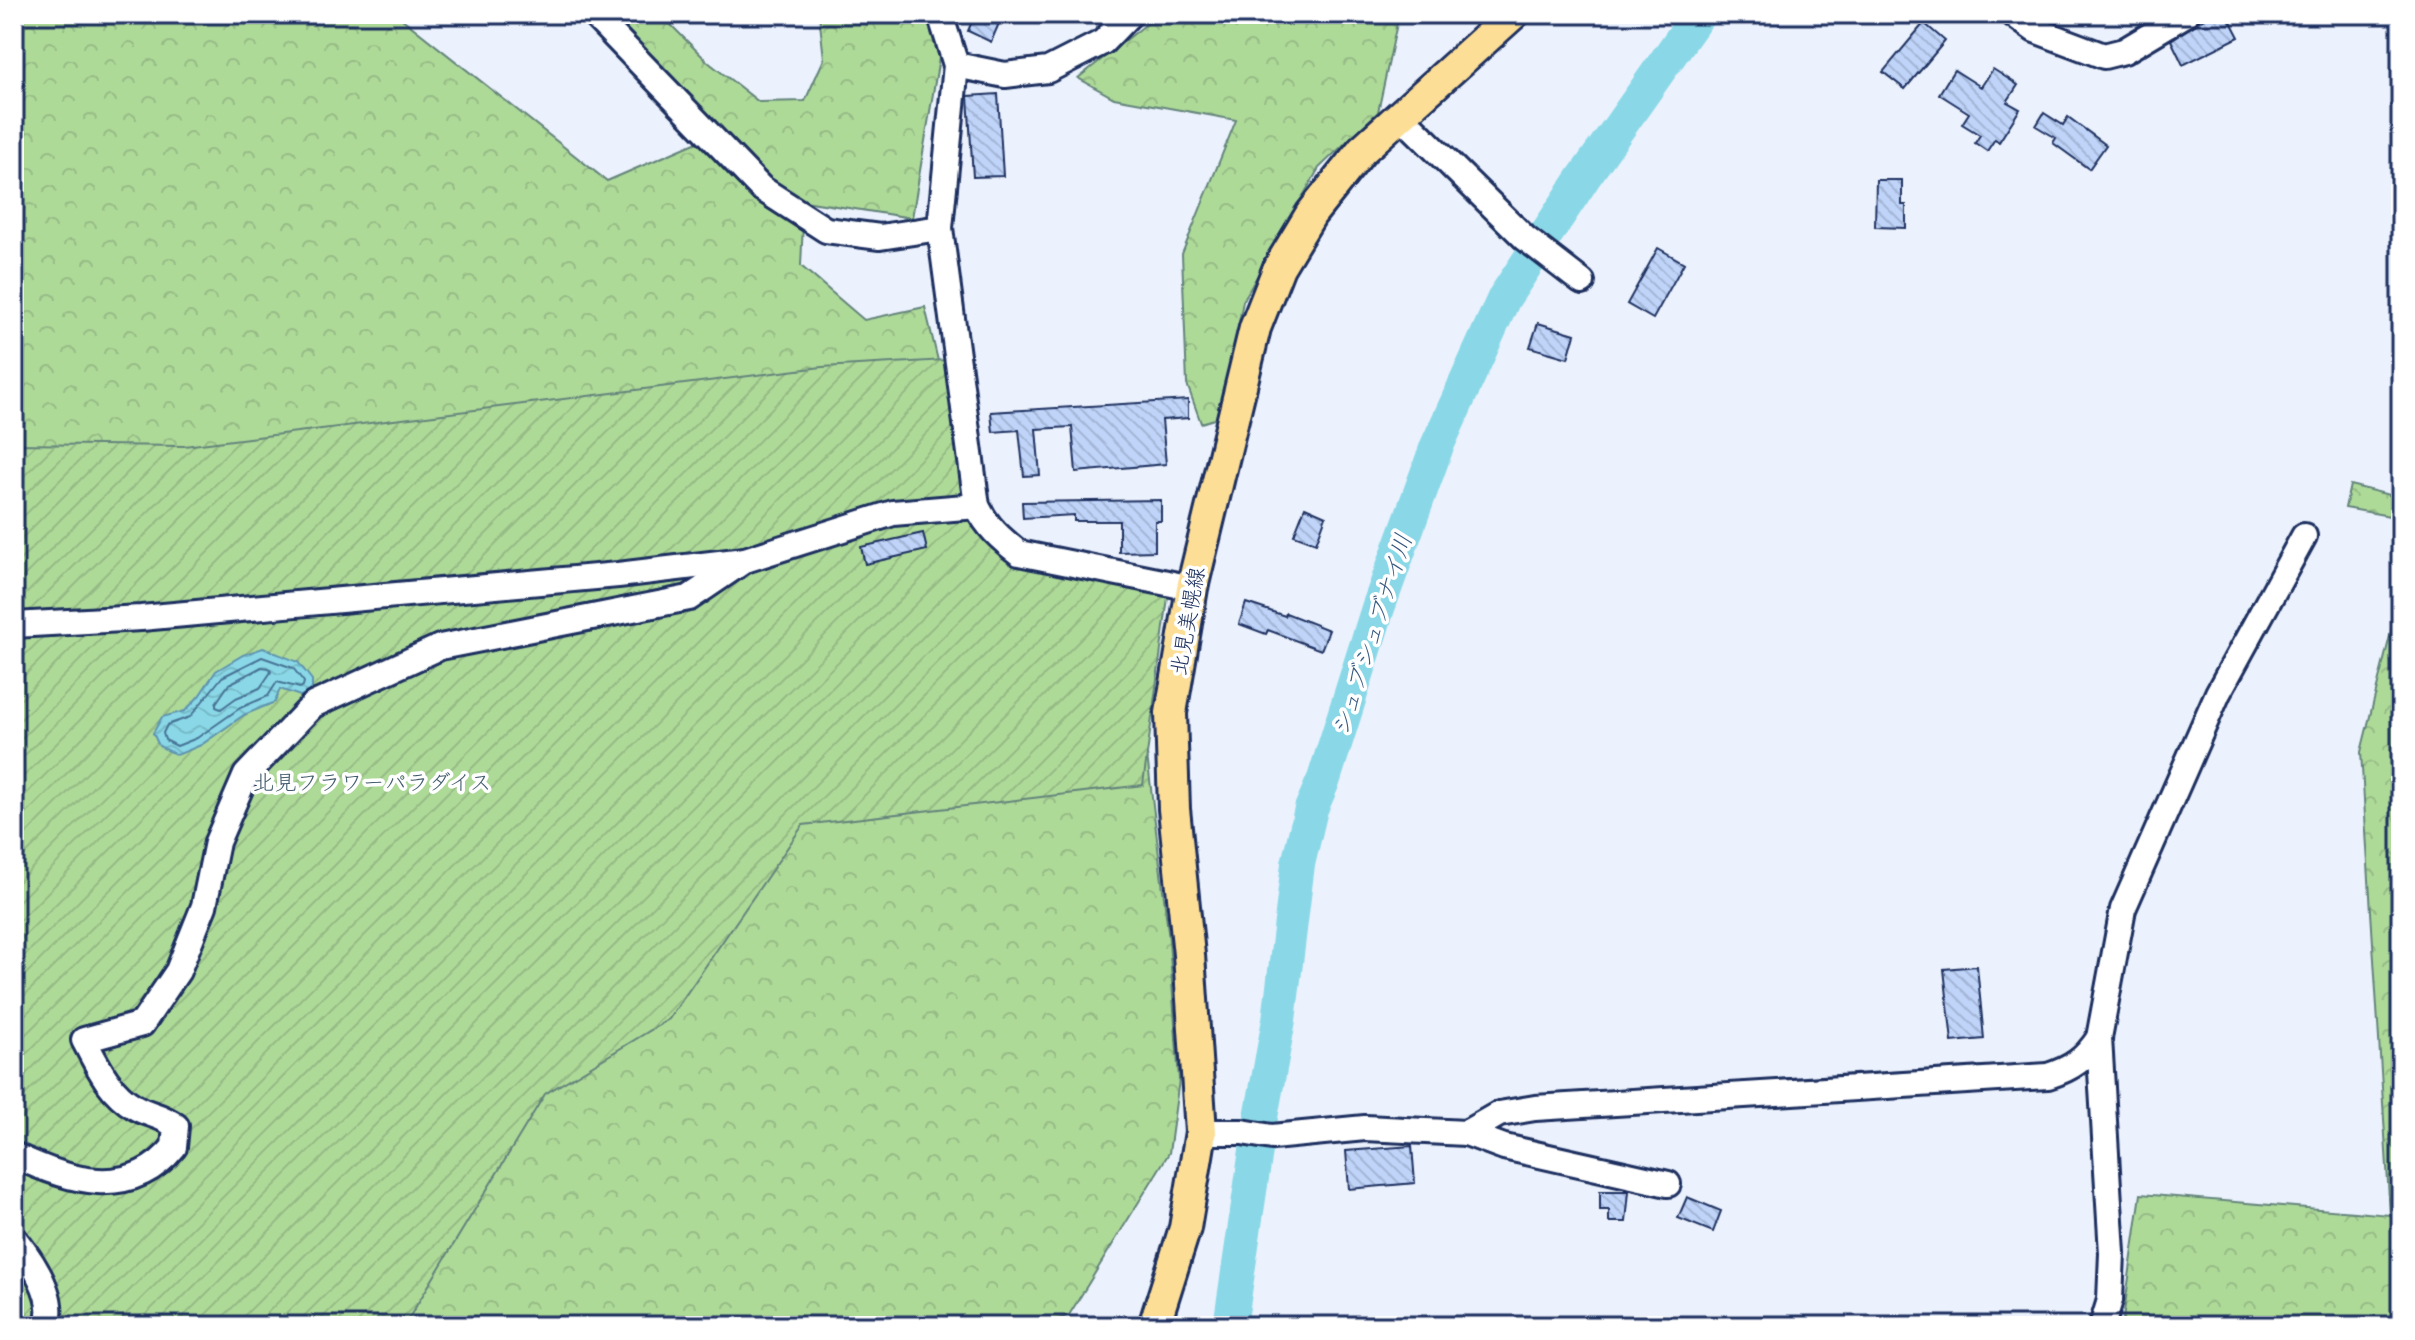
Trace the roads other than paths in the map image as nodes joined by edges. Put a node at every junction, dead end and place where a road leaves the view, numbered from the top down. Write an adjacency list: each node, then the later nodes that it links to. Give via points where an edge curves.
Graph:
1 (593, 14): 10 (street, via 761,188 826,230 880,237)
2 (964, 14): 7 (street)
3 (1130, 14): 8 (street, via 1103,42 1048,70 1005,75)
4 (1513, 14): 9 (main road, 北見美幌線)
5 (2013, 14): 6 (street, via 2035,30 2104,56 2124,51)
6 (2186, 14)
7 (945, 25): 8 (street)
8 (956, 65): 10 (street)
9 (1400, 115): 11 (street, via 1525,238); 15 (main road, 北見美幌線, via 1362,150 1319,203 1279,267 1255,328)
10 (940, 228): 12 (street)
11 (1582, 282)
12 (977, 506): 14 (street, via 893,513); 15 (street, via 999,538 1019,553)
13 (2304, 536): 17 (street, via 2218,693 2123,909)
14 (745, 560): 16 (street, via 141,618); 20 (street, via 689,598 440,647 313,705 246,775 217,842 204,906 178,971 142,1024 84,1040 105,1081 135,1107 176,1126 174,1147 147,1172 126,1181 100,1182 42,1168)
15 (1192, 588): 18 (main road, 北見美幌線, via 1171,713)
16 (14, 625)
17 (2099, 1038): 19 (street, via 2069,1070 2048,1076 1535,1108 1499,1114); 25 (street, via 2112,1253 2110,1300)
18 (1201, 1132): 19 (street, via 1272,1137 1365,1128); 24 (main road, 北見美幌線, via 1185,1228)
19 (1466, 1133): 21 (street, via 1504,1147)
20 (14, 1155)
21 (1668, 1184)
22 (14, 1238): 23 (street, via 45,1289 50,1318)
23 (46, 1326)
24 (1154, 1326)
25 (2102, 1326)

